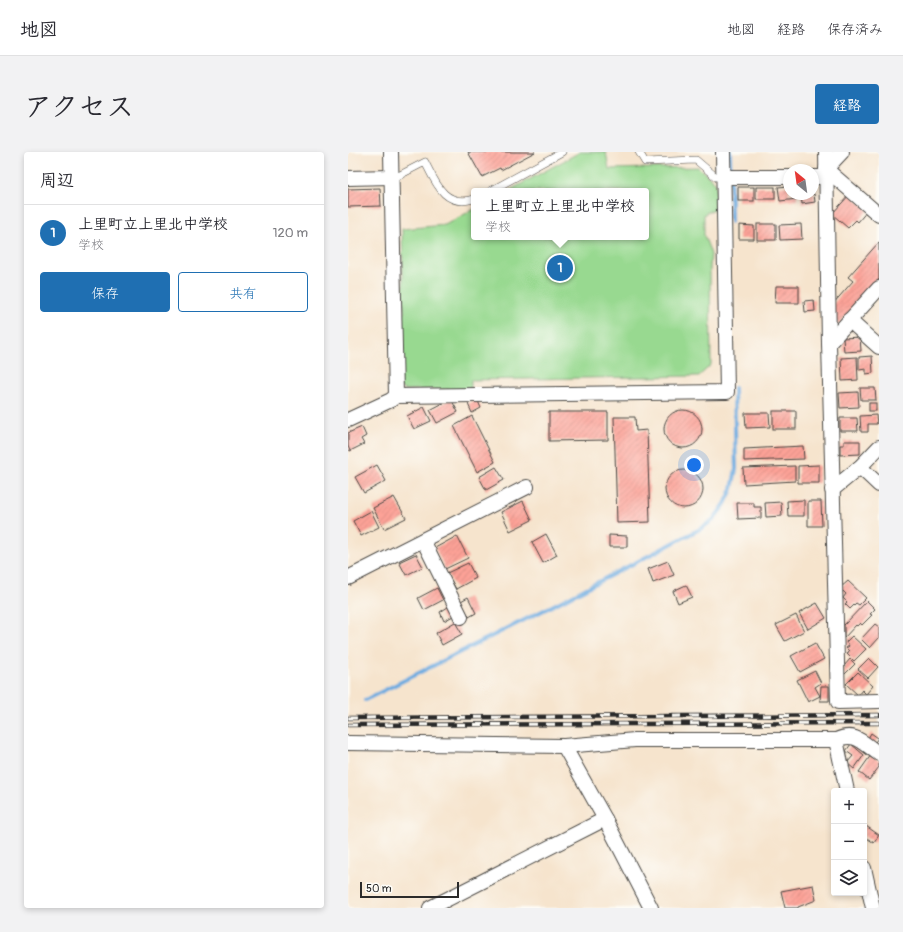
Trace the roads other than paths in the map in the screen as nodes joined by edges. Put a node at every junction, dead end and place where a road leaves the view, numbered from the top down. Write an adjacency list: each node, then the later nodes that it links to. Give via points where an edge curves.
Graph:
1 (391, 152): 8 (street)
2 (562, 152): 12 (lane)
3 (639, 152): 9 (lane, via 644,162 696,160 716,177)
4 (723, 152): 9 (street)
5 (826, 152): 7 (street)
6 (842, 152): 7 (street)
7 (822, 174): 14 (street); 17 (street)
8 (392, 177): 11 (street); 13 (lane, via 425,162 438,188 444,194 459,201); 19 (street)
9 (728, 177): 10 (street); 19 (street, via 727,392)
10 (783, 177)
11 (348, 178)
12 (496, 188)
13 (471, 200)
14 (879, 215)
15 (879, 288): 16 (street)
16 (849, 320): 17 (street); 18 (street)
17 (829, 343): 25 (street)
18 (879, 347)
19 (396, 396): 20 (street)
20 (348, 420)
21 (879, 447): 22 (street)
22 (860, 468): 23 (street); 25 (street)
23 (879, 485)
24 (527, 487): 26 (street)
25 (832, 490): 29 (street, via 838,702)
26 (423, 540): 27 (street); 28 (street)
27 (348, 578)
28 (461, 618)
29 (879, 701)
30 (836, 740): 32 (street, via 635,740); 33 (street, via 854,736); 34 (street)
31 (348, 743): 32 (street)
32 (564, 746): 35 (street)
33 (879, 754)
34 (846, 788)
35 (604, 819): 37 (street); 38 (street)
36 (867, 881): 39 (street)
37 (430, 908)
38 (651, 908)
39 (873, 908)

